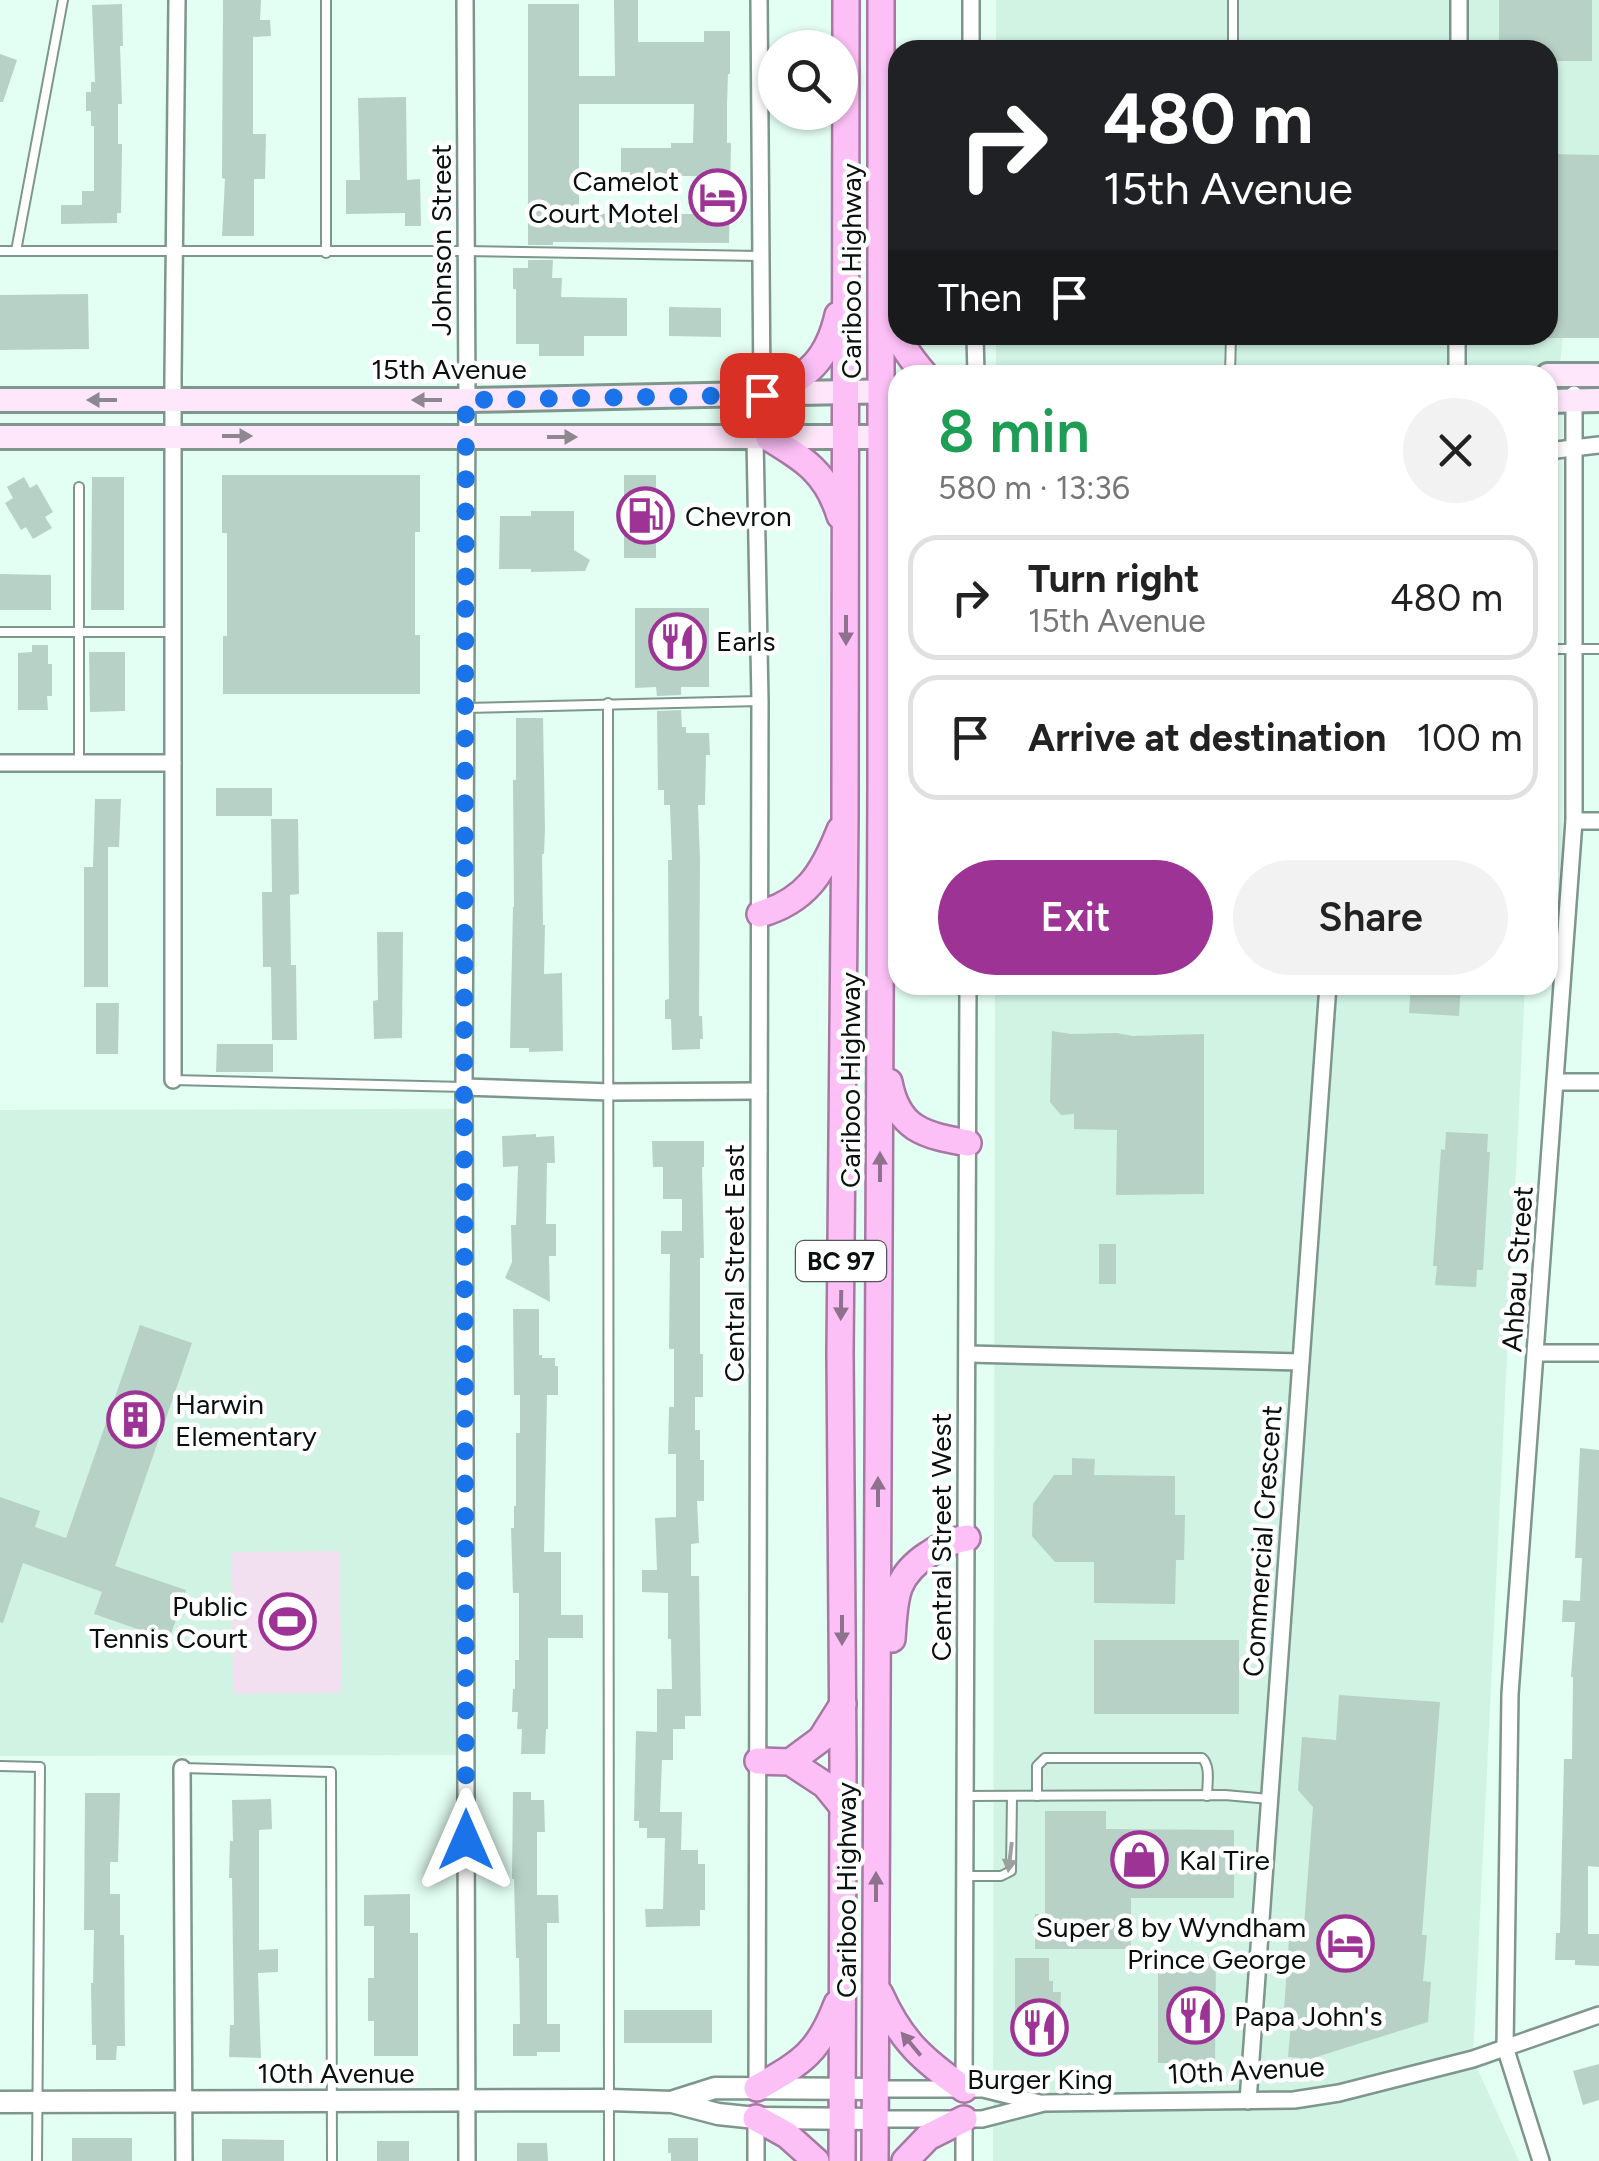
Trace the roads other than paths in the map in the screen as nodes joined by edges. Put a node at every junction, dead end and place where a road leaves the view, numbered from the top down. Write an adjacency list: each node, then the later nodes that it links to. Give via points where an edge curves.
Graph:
1 (63, 0): 19 (lane)
2 (177, 0): 20 (street)
3 (326, 0): 22 (lane)
4 (465, 0): 21 (street, Johnson Street)
5 (759, 0): 23 (street)
6 (846, 0): 25 (highway, Cariboo Highway / BC 97)
7 (881, 0): 11 (highway, Cariboo Highway / BC 97)
8 (971, 0): 12 (street)
9 (1233, 0): 13 (lane)
10 (1459, 0): 14 (street)
11 (881, 31): 15 (highway); 17 (highway, Cariboo Highway / BC 97)
12 (971, 40)
13 (1233, 40)
14 (1458, 40)
15 (888, 42)
16 (888, 134): 17 (highway)
17 (881, 147): 24 (highway, Cariboo Highway / BC 97)
18 (0, 251): 19 (lane)
19 (16, 251): 20 (lane)
20 (174, 251): 22 (lane); 34 (street)
21 (466, 251): 22 (lane); 23 (lane); 35 (street, Johnson Street)
22 (326, 253)
23 (761, 256): 31 (street)
24 (881, 280): 26 (highway); 32 (highway, Cariboo Highway / BC 97)
25 (846, 281): 30 (highway, Cariboo Highway / BC 97); 31 (highway, via 822,355 801,377)
26 (888, 309)
27 (1558, 375): 28 (main road)
28 (1575, 375): 29 (main road); 36 (street, Ahbau Street)
29 (1599, 375)
30 (846, 393): 31 (main road, 15th Avenue); 39 (main road, 15th Avenue); 43 (highway, Cariboo Highway / BC 97)
31 (766, 395): 35 (main road, 15th Avenue)
32 (888, 397)
33 (0, 400): 34 (main road, 15th Avenue, one-way to 33)
34 (173, 400): 35 (main road, 15th Avenue, one-way to 34); 42 (street)
35 (466, 400): 45 (street, Johnson Street)
36 (1574, 400): 37 (main road); 38 (main road); 48 (street, Ahbau Street)
37 (1599, 400)
38 (1558, 401)
39 (888, 414)
40 (888, 414): 43 (highway, via 864,414)
41 (888, 430): 53 (highway, Cariboo Highway / BC 97)
42 (173, 436): 44 (main road); 45 (main road, one-way to 45); 56 (street)
43 (846, 436): 46 (main road); 52 (highway, Cariboo Highway / BC 97)
44 (0, 437)
45 (466, 437): 46 (main road, one-way to 46); 62 (street, Johnson Street)
46 (762, 438): 52 (highway, via 822,476); 60 (street, Central Street East)
47 (1599, 445): 48 (street)
48 (1575, 448): 49 (street); 58 (street, Ahbau Street)
49 (1558, 450)
50 (79, 488): 55 (lane)
51 (888, 524): 53 (highway)
52 (846, 533): 66 (highway, Cariboo Highway / BC 97, one-way to 66)
53 (880, 556): 72 (highway, Cariboo Highway / BC 97)
54 (0, 632): 55 (lane)
55 (79, 632): 56 (lane); 64 (lane)
56 (172, 632): 65 (street)
57 (1558, 649): 58 (lane)
58 (1574, 649): 59 (lane); 67 (street, Ahbau Street)
59 (1599, 649)
60 (760, 701): 61 (lane); 69 (street, Central Street East)
61 (608, 703): 62 (lane); 78 (lane)
62 (465, 708): 76 (street, Johnson Street)
63 (0, 763): 64 (street)
64 (79, 763): 65 (street)
65 (172, 763): 73 (street)
66 (845, 816): 69 (highway, via 815,881); 85 (highway, Cariboo Highway / BC 97, one-way to 85)
67 (1574, 821): 68 (street); 74 (street, Ahbau Street)
68 (1599, 821)
69 (760, 914): 77 (street, Central Street East)
70 (968, 995): 79 (street, Central Street West)
71 (1327, 995): 83 (street, Commercial Crescent)
72 (880, 1038): 79 (highway, via 900,1115); 86 (highway, Cariboo Highway / BC 97, one-way to 72)
73 (173, 1080): 76 (lane)
74 (1555, 1082): 75 (street); 80 (street, Ahbau Street)
75 (1599, 1082)
76 (464, 1087): 78 (street); 107 (street, Johnson Street)
77 (759, 1091): 78 (street); 87 (street, Central Street East)
78 (610, 1092): 108 (lane)
79 (968, 1144): 82 (street, Central Street West)
80 (1537, 1353): 81 (street); 101 (street, Ahbau Street, via 1510,1694)
81 (1599, 1353)
82 (968, 1354): 83 (street); 84 (street, Central Street West)
83 (1300, 1362): 95 (street, Commercial Crescent)
84 (966, 1538): 86 (highway, via 912,1565 901,1580); 91 (street, Central Street West)
85 (843, 1704): 88 (highway, via 821,1739); 96 (highway, Cariboo Highway / BC 97)
86 (876, 1712): 98 (highway, Cariboo Highway / BC 97, one-way to 86)
87 (758, 1762): 88 (highway); 102 (street, Central Street East)
88 (790, 1762): 96 (highway)
89 (0, 1766): 110 (lane, via 40,1767)
90 (182, 1768): 106 (lane, via 331,1772); 111 (street)
91 (965, 1796): 92 (lane); 97 (street, Central Street West)
92 (1012, 1796): 93 (lane); 97 (lane, one-way to 97, via 1011,1871)
93 (1037, 1796): 94 (lane); 94 (lane, via 1037,1766 1045,1758 1202,1758)
94 (1207, 1796): 95 (lane)
95 (1269, 1799): 113 (street, Commercial Crescent)
96 (843, 1807): 99 (highway, Cariboo Highway / BC 97)
97 (964, 1876): 105 (street, Central Street West)
98 (876, 1985): 104 (highway, Cariboo Highway / BC 97); 105 (highway, one-way to 98, via 911,2047)
99 (843, 1990): 102 (highway, via 811,2053); 103 (highway, Cariboo Highway / BC 97)
100 (1599, 2015): 101 (street, 10th Avenue)
101 (1506, 2047): 113 (street, 10th Avenue, via 1339,2093); 130 (street, Ahbau Street)
102 (757, 2088): 103 (street, 10th Avenue); 112 (street, 10th Avenue, via 715,2088)
103 (842, 2089): 104 (street, 10th Avenue); 116 (highway, Cariboo Highway / BC 97)
104 (875, 2089): 105 (street, 10th Avenue); 117 (highway, Cariboo Highway / BC 97)
105 (964, 2090): 114 (street, 10th Avenue)
106 (332, 2100): 107 (street, 10th Avenue); 111 (street, 10th Avenue); 121 (lane)
107 (467, 2100): 108 (street, 10th Avenue); 122 (street, Johnson Street)
108 (610, 2100): 112 (street, 10th Avenue); 123 (lane)
109 (0, 2102): 110 (street, 10th Avenue)
110 (36, 2102): 111 (street, 10th Avenue); 119 (lane)
111 (184, 2102): 120 (street)
112 (672, 2102): 115 (street, 10th Avenue)
113 (1248, 2102): 114 (street, 10th Avenue)
114 (1044, 2104): 118 (street, 10th Avenue)
115 (756, 2118): 116 (street, 10th Avenue); 124 (street); 125 (highway)
116 (842, 2118): 117 (street, 10th Avenue); 126 (highway, Cariboo Highway / BC 97)
117 (875, 2119): 118 (street, 10th Avenue); 127 (highway, Cariboo Highway / BC 97)
118 (964, 2119): 128 (highway, via 928,2137); 129 (street)
119 (36, 2161)
120 (184, 2161)
121 (332, 2161)
122 (467, 2161)
123 (609, 2161)
124 (756, 2161)
125 (816, 2161)
126 (842, 2161)
127 (875, 2161)
128 (905, 2161)
129 (964, 2161)
130 (1541, 2161)

